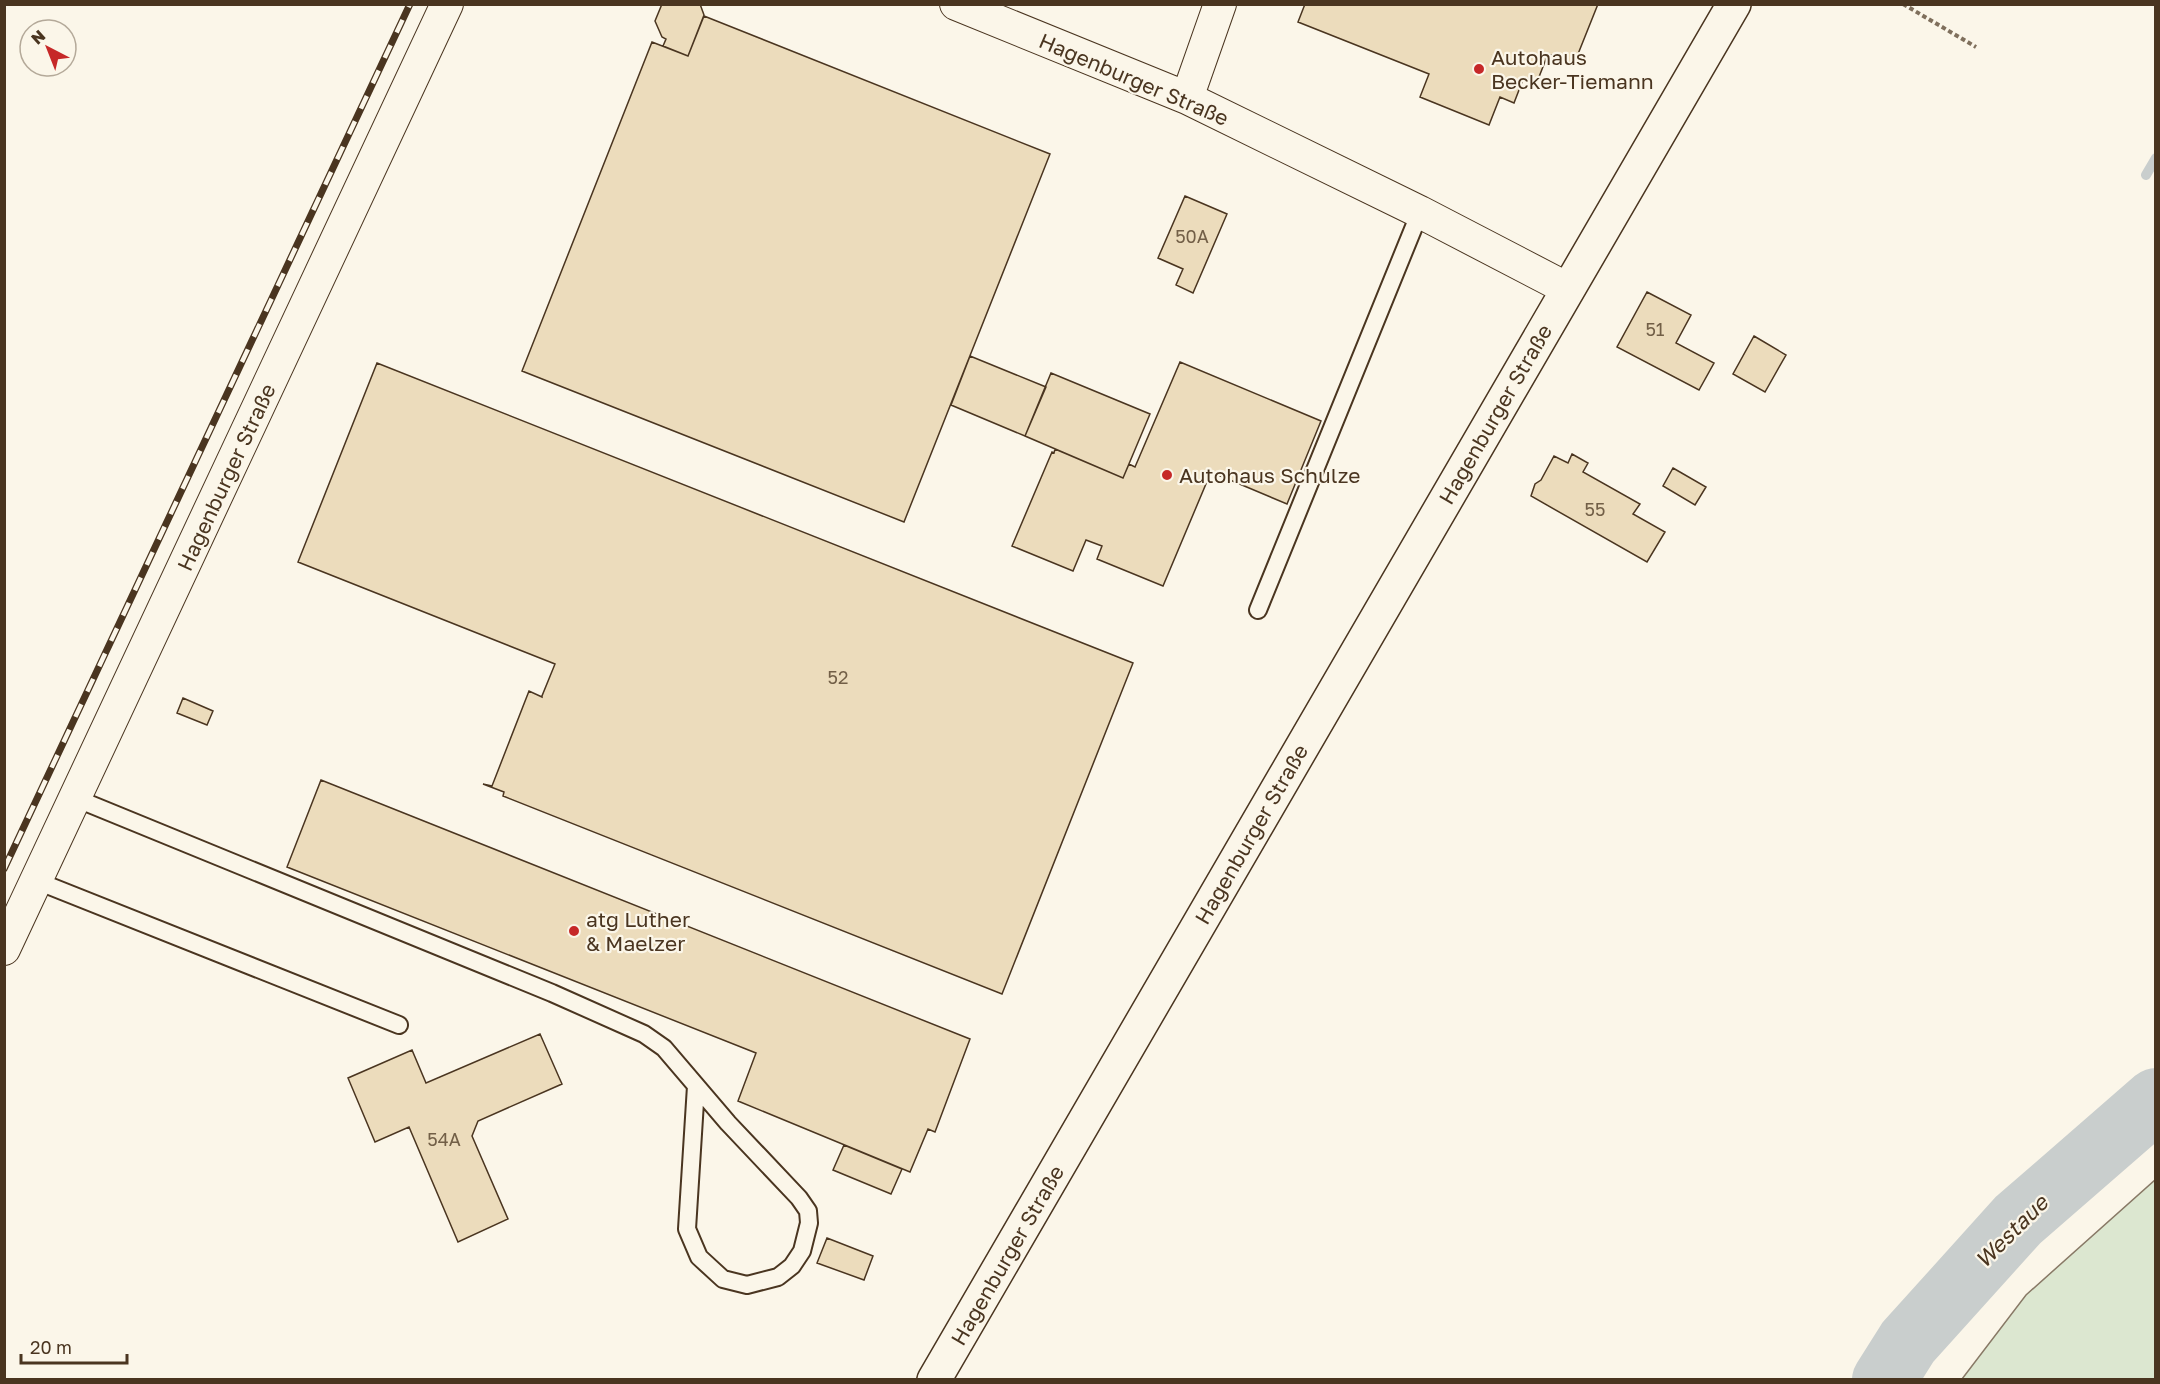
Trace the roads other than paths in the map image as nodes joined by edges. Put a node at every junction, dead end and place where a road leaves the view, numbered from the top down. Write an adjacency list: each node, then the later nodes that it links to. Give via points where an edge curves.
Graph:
1 (447, 4): 9 (street, Hagenburger Straße)
2 (956, 4): 5 (street, Hagenburger Straße)
3 (1220, 4): 5 (street)
4 (1734, 4): 7 (main road, Hagenburger Straße)
5 (1187, 98): 6 (street, Hagenburger Straße)
6 (1420, 212): 7 (street, Hagenburger Straße); 8 (lane)
7 (1568, 289): 14 (main road, Hagenburger Straße)
8 (1258, 610)
9 (75, 798): 10 (street, Hagenburger Straße); 13 (lane, via 644,1034 664,1048)
10 (37, 881): 11 (street, Hagenburger Straße); 12 (lane)
11 (4, 949)
12 (399, 1025)
13 (696, 1086): 13 (lane, via 808,1210 802,1251 778,1277 747,1285 723,1279 699,1257 687,1229)
14 (934, 1380)

